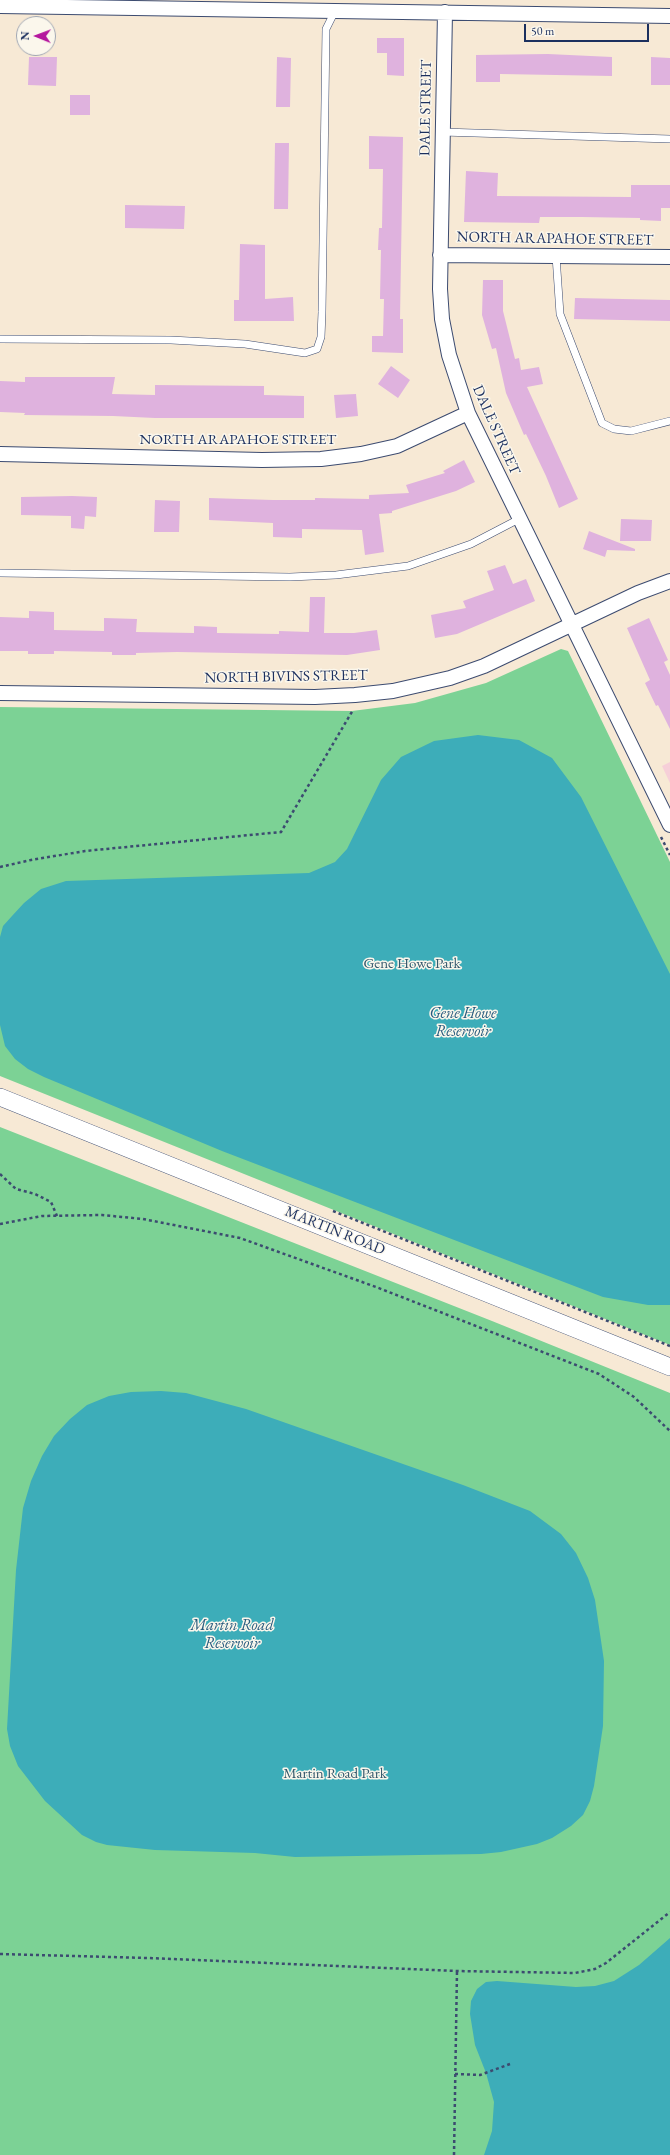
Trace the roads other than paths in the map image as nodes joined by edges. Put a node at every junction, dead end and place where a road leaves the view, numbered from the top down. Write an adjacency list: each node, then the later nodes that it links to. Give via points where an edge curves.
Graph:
1 (0, 6): 2 (street)
2 (335, 6): 3 (street); 10 (lane, via 326,29 322,312 321,336 317,349 305,353 245,344 172,340)
3 (445, 12): 4 (street); 5 (street, DALE STREET)
4 (670, 16)
5 (442, 132): 6 (lane); 7 (street, DALE STREET)
6 (670, 139)
7 (440, 255): 8 (street, NORTH ARAPAHOE STREET); 11 (street, DALE STREET, via 444,326 449,354)
8 (556, 256): 9 (street, NORTH ARAPAHOE STREET); 12 (lane, via 560,314 602,423 614,430 631,431)
9 (670, 257)
10 (0, 339)
11 (468, 414): 13 (street, NORTH ARAPAHOE STREET, via 397,446 321,459 254,460); 14 (street, DALE STREET)
12 (670, 421)
13 (0, 454)
14 (519, 519): 15 (lane, via 471,544 408,566 336,575 290,577); 17 (street, DALE STREET)
15 (0, 573)
16 (668, 585): 17 (street, NORTH BIVINS STREET)
17 (571, 625): 18 (street, NORTH BIVINS STREET, via 467,672 415,687 372,694 315,697); 19 (street, DALE STREET)
18 (0, 693)
19 (665, 830)
20 (0, 1097): 21 (street, MARTIN ROAD)
21 (670, 1367)

